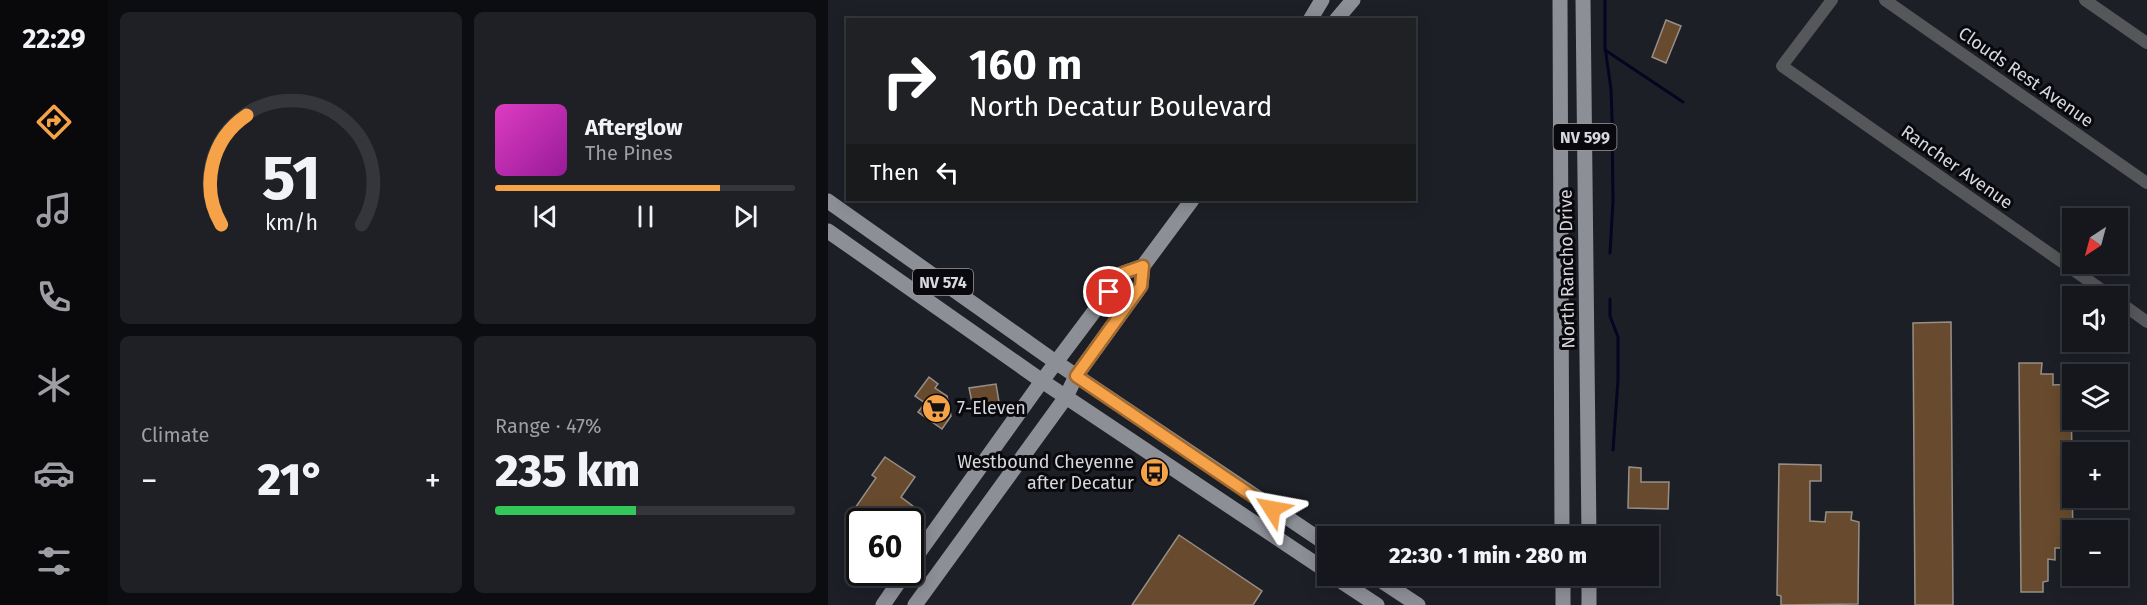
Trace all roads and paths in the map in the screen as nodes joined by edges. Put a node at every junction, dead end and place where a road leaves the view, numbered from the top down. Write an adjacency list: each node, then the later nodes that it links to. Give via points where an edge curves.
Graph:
1 (1322, 0): 8 (main road)
2 (1353, 0): 9 (main road)
3 (1560, 0): 17 (main road, North Rancho Drive / NV 599)
4 (1583, 0): 16 (main road, North Rancho Drive / NV 599)
5 (1832, 0): 18 (street, Rancher Avenue, via 1782,66)
6 (1885, 0): 11 (street, Clouds Rest Avenue)
7 (2085, 0): 10 (street)
8 (1311, 18)
9 (1338, 18)
10 (2147, 43)
11 (2147, 183)
12 (828, 201): 21 (main road, NV 574)
13 (1191, 201): 15 (main road)
14 (828, 231): 23 (main road, NV 574)
15 (1143, 266): 21 (main road, via 1123,273); 22 (main road, via 1141,286)
16 (1586, 274): 17 (main road); 26 (main road, North Rancho Drive / NV 599)
17 (1562, 275): 25 (main road, North Rancho Drive / NV 599)
18 (2096, 286)
19 (2128, 308): 20 (street)
20 (2147, 321)
21 (1057, 363): 22 (main road, NV 574); 23 (main road)
22 (1076, 376): 24 (main road); 27 (main road)
23 (1042, 381): 24 (main road, NV 574); 28 (main road)
24 (1066, 397): 29 (main road); 36 (main road)
25 (1562, 526)
26 (1589, 526)
27 (1317, 538)
28 (924, 545)
29 (1317, 565)
30 (896, 586): 35 (main road)
31 (1348, 586): 37 (main road)
32 (1389, 586): 38 (main road)
33 (1563, 586): 39 (main road)
34 (1589, 586): 40 (main road)
35 (883, 605)
36 (915, 605)
37 (1377, 605)
38 (1418, 605)
39 (1563, 605)
40 (1589, 605)

